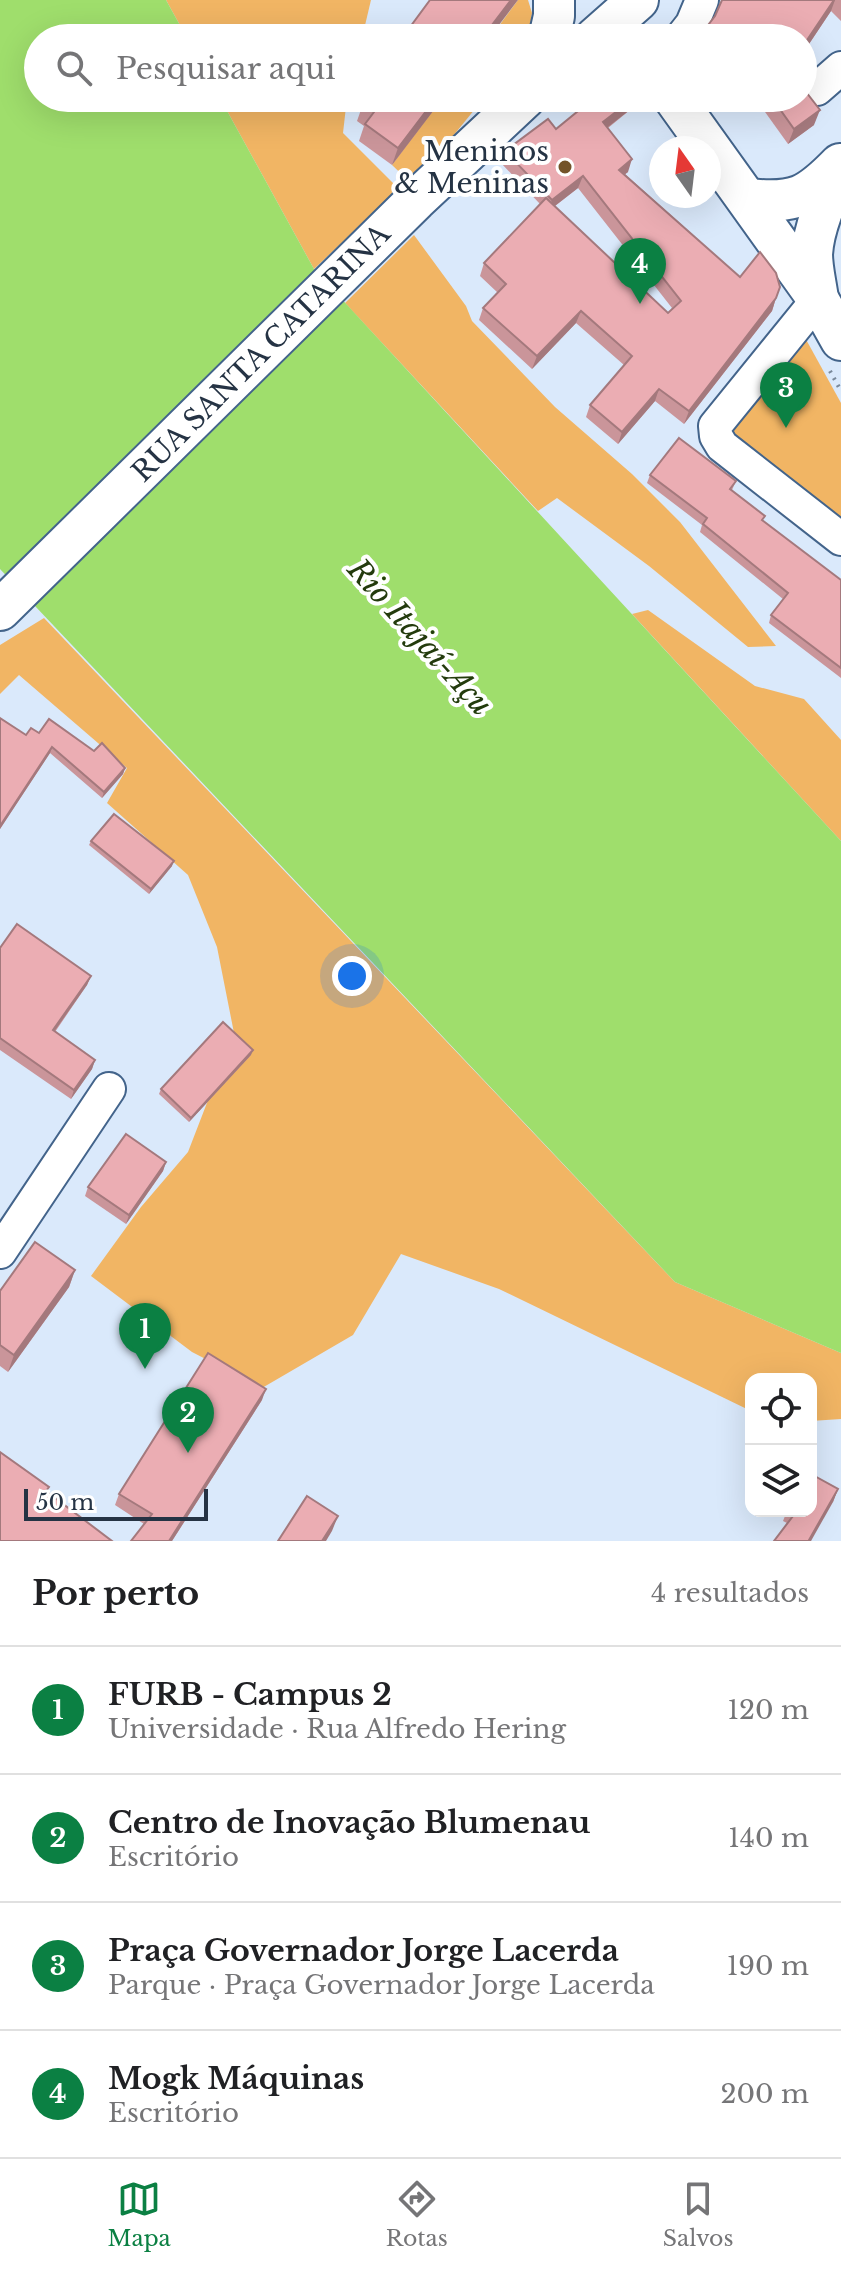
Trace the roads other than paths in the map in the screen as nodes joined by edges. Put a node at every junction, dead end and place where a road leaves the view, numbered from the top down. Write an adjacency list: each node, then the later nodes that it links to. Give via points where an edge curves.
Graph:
1 (554, 0): 3 (main road)
2 (702, 0): 4 (street)
3 (552, 24)
4 (692, 24)
5 (841, 68): 6 (street)
6 (817, 89)
7 (510, 112): 14 (main road, RUA SANTA CATARINA)
8 (684, 112): 10 (main road)
9 (841, 166): 10 (main road, via 815,189 785,201); 11 (main road, via 812,254)
10 (748, 199): 11 (main road)
11 (818, 299): 12 (main road); 13 (street, via 715,426 722,446)
12 (841, 340)
13 (841, 539)
14 (0, 610)
15 (109, 1089): 16 (street)
16 (0, 1252)

